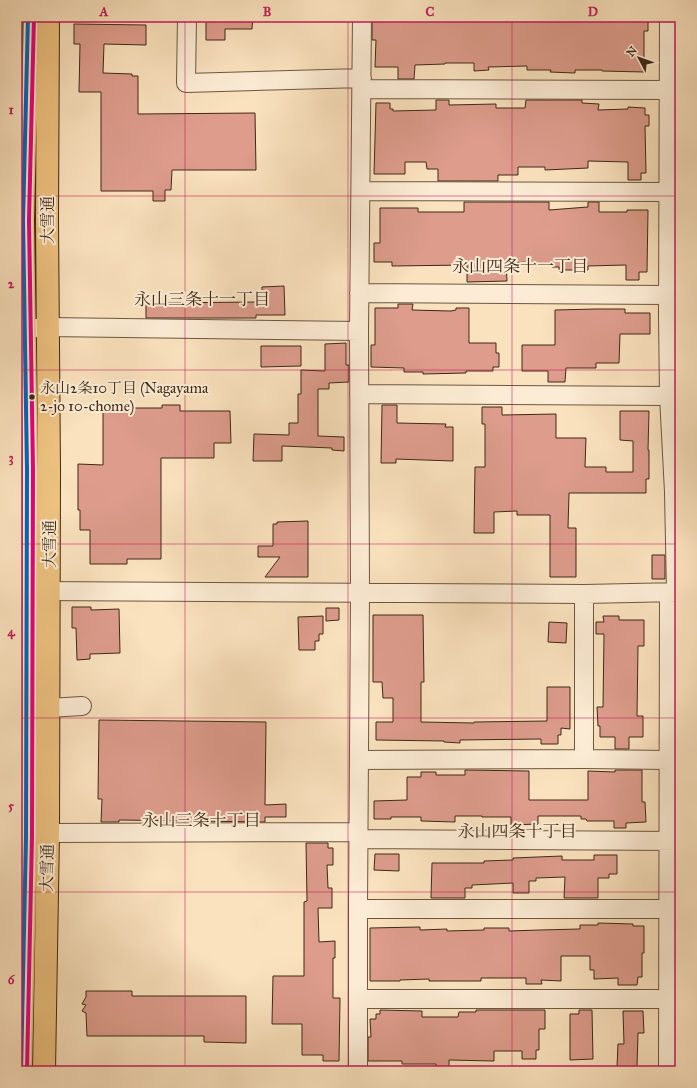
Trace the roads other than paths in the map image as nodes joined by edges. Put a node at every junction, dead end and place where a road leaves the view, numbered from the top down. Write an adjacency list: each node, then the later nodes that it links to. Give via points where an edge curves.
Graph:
1 (28, 17): 10 (highway, 大雪通)
2 (48, 17): 11 (highway, 大雪通)
3 (187, 17): 6 (street, via 186,83)
4 (362, 17): 6 (street)
5 (669, 17): 7 (street)
6 (362, 84): 7 (street); 8 (street)
7 (669, 90): 9 (street)
8 (361, 191): 9 (street); 13 (street)
9 (668, 192): 12 (street)
10 (20, 220): 11 (street); 17 (highway, 大雪通)
11 (47, 220): 16 (highway, 大雪通)
12 (674, 225): 14 (street)
13 (359, 293): 14 (street); 18 (street)
14 (668, 295): 15 (street)
15 (674, 316): 20 (street)
16 (48, 327): 17 (street); 18 (street); 22 (highway, 大雪通)
17 (25, 329): 21 (highway, 大雪通)
18 (359, 330): 19 (street)
19 (359, 394): 20 (street); 27 (street)
20 (673, 402): 23 (street)
21 (22, 469): 22 (street); 24 (highway, 大雪通)
22 (49, 469): 25 (highway, 大雪通)
23 (677, 492): 26 (street)
24 (26, 591): 25 (street); 29 (highway, 大雪通)
25 (48, 592): 27 (street); 31 (highway, 大雪通)
26 (675, 592): 28 (street); 32 (street)
27 (360, 593): 28 (street); 34 (street)
28 (584, 594): 33 (street)
29 (21, 698): 38 (highway, 大雪通)
30 (82, 706): 31 (street)
31 (48, 708): 36 (highway, 大雪通)
32 (674, 721): 35 (street)
33 (584, 759): 34 (street); 35 (street)
34 (359, 760): 37 (street)
35 (669, 760): 39 (street)
36 (48, 833): 37 (street); 38 (street); 47 (highway, 大雪通)
37 (359, 836): 39 (street); 40 (street)
38 (21, 837): 43 (highway, 大雪通)
39 (674, 841): 41 (street)
40 (358, 909): 41 (street); 44 (street)
41 (668, 910): 42 (street)
42 (674, 960): 45 (street)
43 (20, 992): 46 (highway, 大雪通)
44 (358, 998): 45 (street); 48 (street)
45 (668, 999): 49 (street)
46 (21, 1071)
47 (44, 1071)
48 (358, 1071)
49 (668, 1071)

